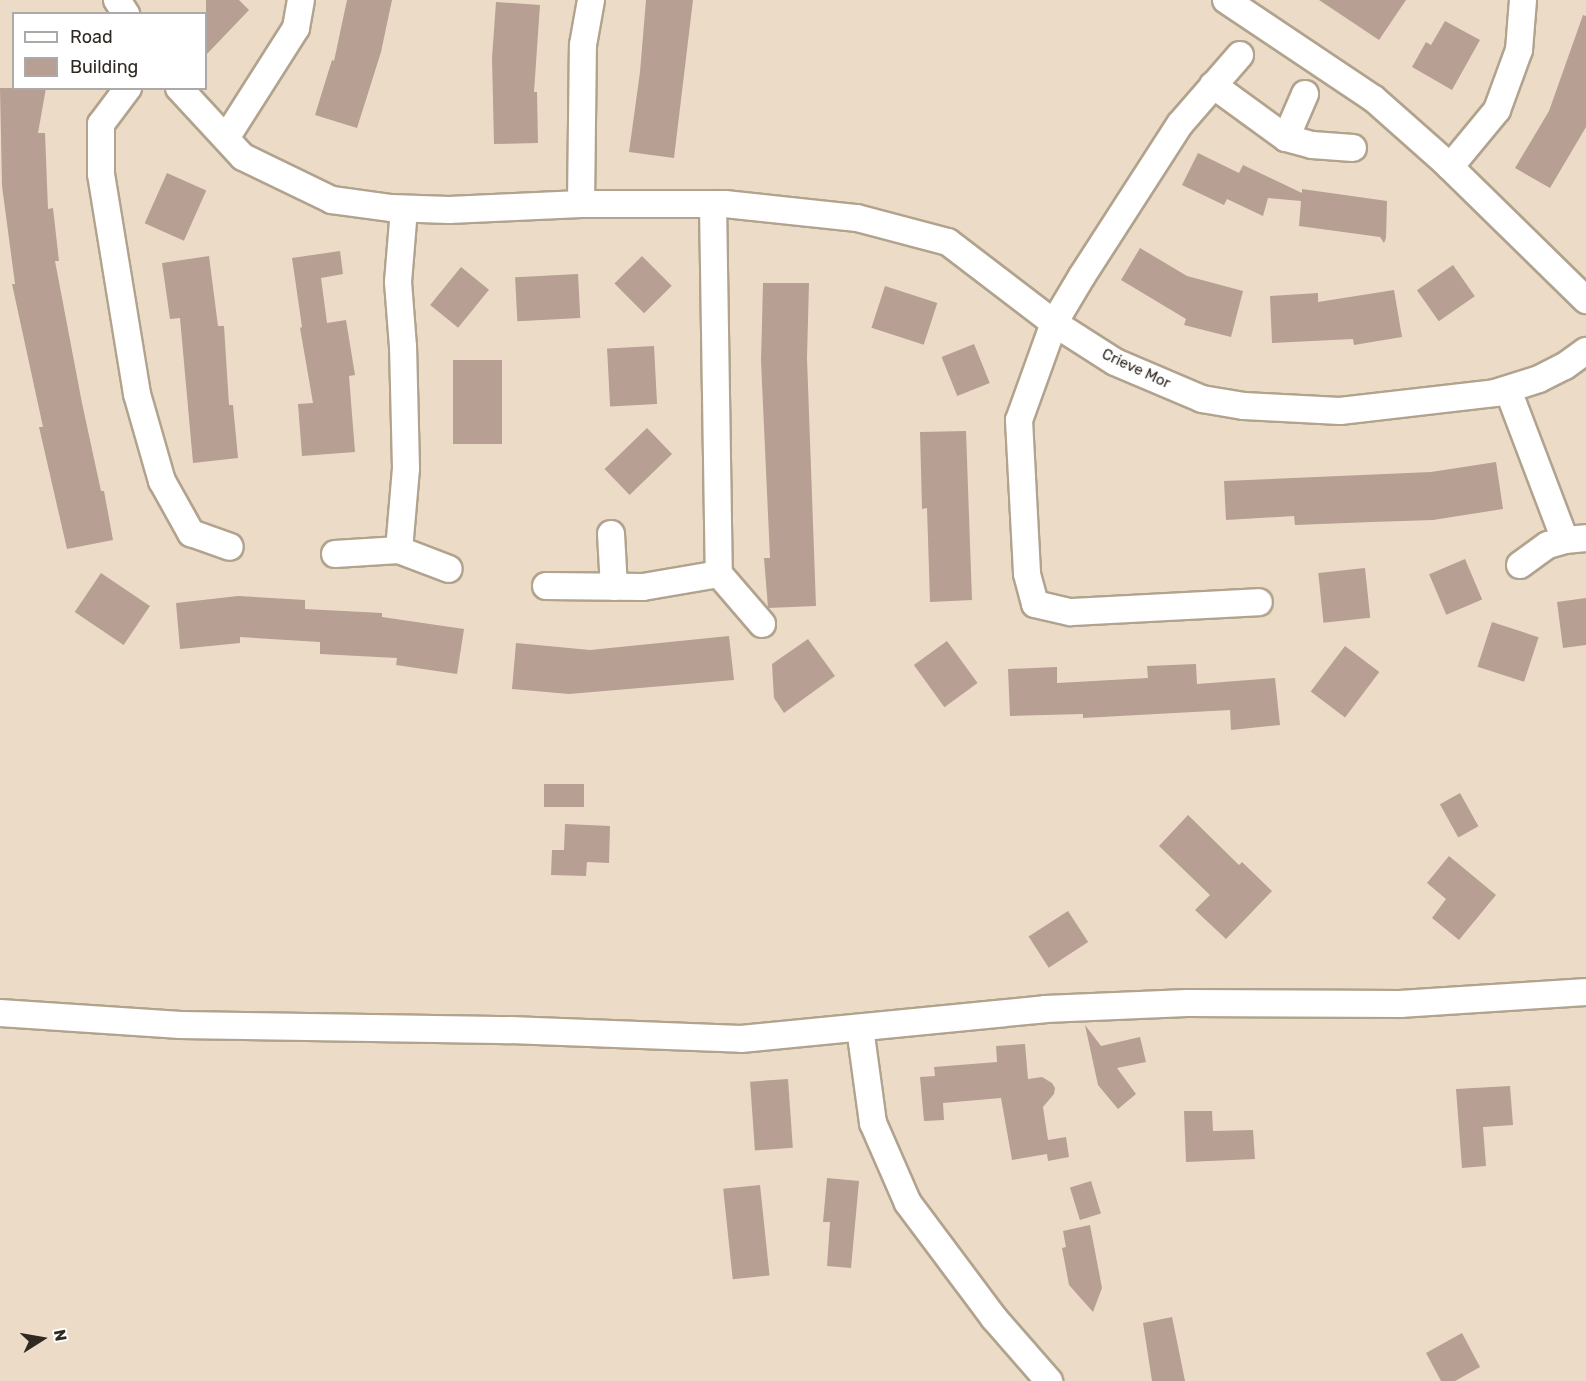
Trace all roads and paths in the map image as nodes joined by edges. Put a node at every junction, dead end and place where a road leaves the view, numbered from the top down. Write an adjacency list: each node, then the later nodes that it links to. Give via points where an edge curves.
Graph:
1 (302, 0): 10 (street, via 296,28)
2 (591, 0): 14 (street, via 583,45)
3 (1226, 0): 13 (street, via 1374,99)
4 (1523, 0): 13 (street, via 1519,50 1497,110)
5 (1240, 55): 6 (street)
6 (1213, 85): 11 (street); 18 (street, via 1173,134)
7 (126, 90): 23 (street, via 101,124 100,174 137,394 162,481 191,533)
8 (181, 90): 10 (street, Crieve Mor)
9 (1305, 94): 11 (street)
10 (226, 138): 16 (street, Crieve Mor, via 243,156 332,200)
11 (1286, 138): 12 (street, via 1312,145)
12 (1353, 148)
13 (1450, 168): 17 (street)
14 (581, 204): 15 (street, Crieve Mor); 16 (street, Crieve Mor)
15 (713, 204): 18 (street, Crieve Mor, via 857,218 948,242); 28 (street)
16 (404, 209): 24 (street, via 398,282 406,468)
17 (1586, 300)
18 (1054, 323): 20 (street, Crieve Mor, via 1122,366 1202,399 1244,406 1340,411); 31 (street, via 1019,420 1027,574 1035,604 1071,612)
19 (1586, 351): 20 (street, Crieve Mor, via 1548,375)
20 (1508, 390): 22 (street)
21 (611, 534): 30 (street)
22 (1576, 539): 26 (street, via 1533,554)
23 (230, 547)
24 (399, 550): 25 (street); 27 (street)
25 (335, 554)
26 (1520, 565)
27 (450, 569)
28 (719, 574): 30 (street, via 642,587); 32 (street)
29 (546, 586): 30 (street)
30 (614, 587)
31 (1259, 602)
32 (762, 624)
33 (1586, 992): 35 (street, via 1401,1004 1187,1003 1045,1009)
34 (0, 1013): 35 (street, via 181,1025 510,1030 741,1039)
35 (860, 1028): 36 (street, via 873,1123 908,1203 994,1318)
36 (1049, 1381)

